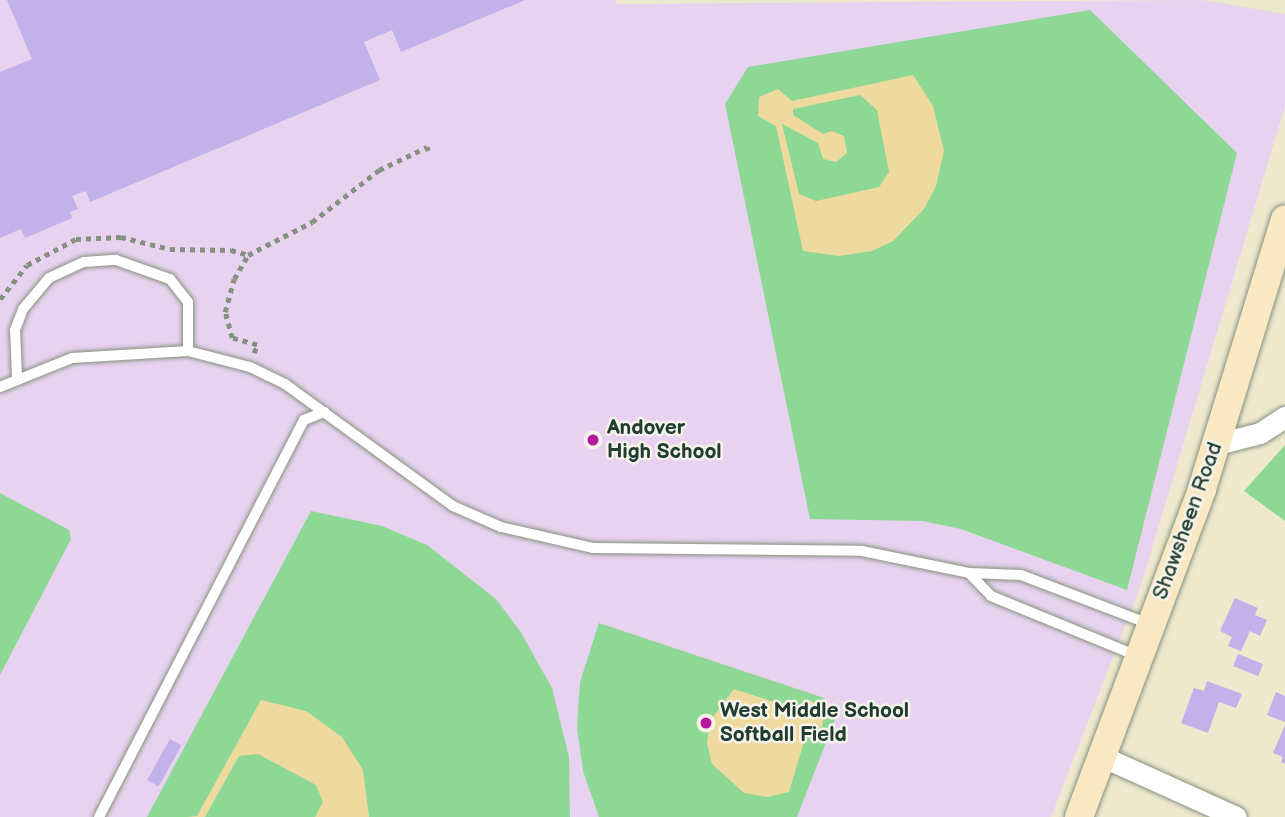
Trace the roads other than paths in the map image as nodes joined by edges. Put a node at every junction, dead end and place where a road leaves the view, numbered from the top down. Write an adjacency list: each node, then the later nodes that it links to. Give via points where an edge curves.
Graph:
1 (1285, 220): 7 (main road, Shawsheen Road)
2 (188, 351): 3 (lane, via 72,358); 3 (lane, via 188,302 170,279 131,263 93,261 49,278 23,309 15,330); 5 (lane, via 250,367 285,384)
3 (16, 377): 4 (lane)
4 (0, 387)
5 (324, 412): 8 (lane, via 453,506 500,527 548,540 637,552 862,551); 12 (lane, via 303,420)
6 (1285, 417): 7 (street, via 1260,433)
7 (1217, 444): 9 (main road, Shawsheen Road)
8 (969, 573): 9 (lane, via 1021,575); 10 (lane, via 991,596)
9 (1149, 624): 10 (main road, Shawsheen Road)
10 (1137, 656): 11 (main road, Shawsheen Road)
11 (1100, 755): 13 (main road, Shawsheen Road); 14 (street)
12 (99, 817)
13 (1079, 817)
14 (1237, 817)

